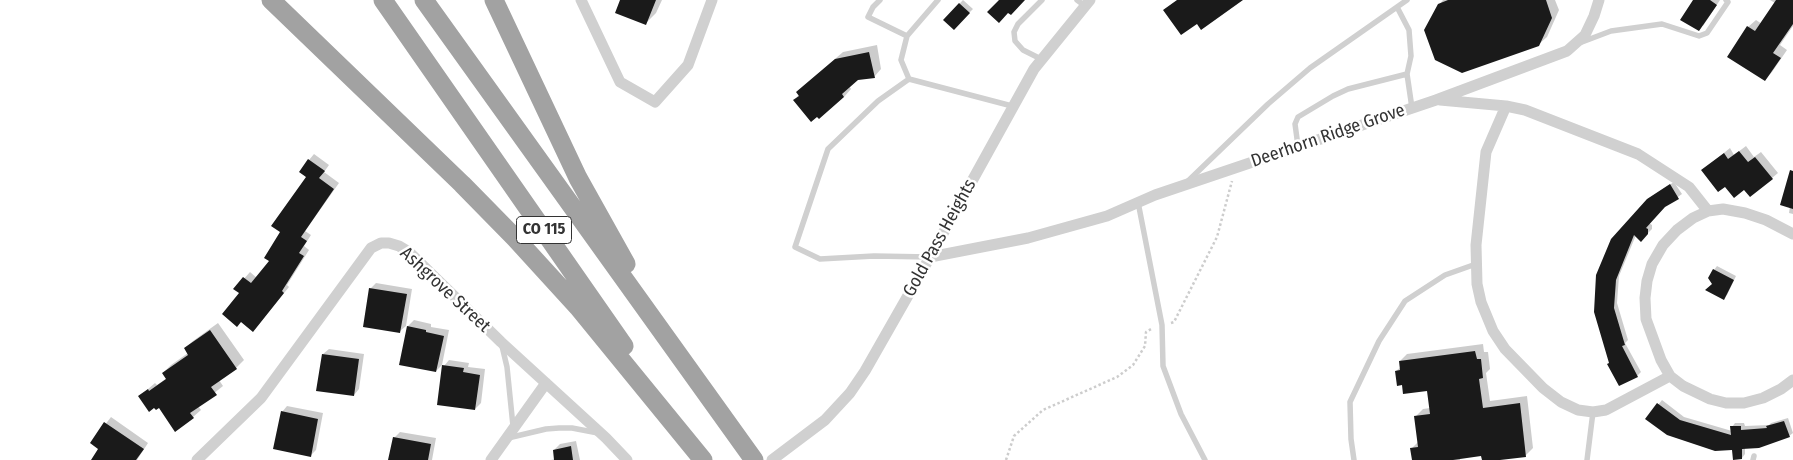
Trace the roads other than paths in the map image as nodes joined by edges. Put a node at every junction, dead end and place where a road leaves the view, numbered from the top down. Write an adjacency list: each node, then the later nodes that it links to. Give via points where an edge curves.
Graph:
1 (271, 0): 43 (highway, via 515,238 578,307)
2 (383, 0): 43 (highway, CO 115)
3 (424, 0): 32 (highway, CO 115)
4 (494, 0): 32 (highway, via 578,178)
5 (582, 0): 6 (street, via 620,82 655,102 688,65)
6 (712, 0)
7 (880, 0): 15 (lane, via 868,17)
8 (938, 0): 15 (lane)
9 (1042, 0): 17 (lane, via 1014,32 1015,41 1023,50)
10 (1407, 0): 14 (lane)
11 (1599, 0): 16 (street, via 1585,35)
12 (1728, 1): 16 (lane, via 1707,33 1698,36 1662,24 1611,31)
13 (1084, 2): 17 (street, Gold Pass Heights)
14 (1397, 6): 18 (lane, via 1409,30 1411,56); 25 (lane, via 1310,68)
15 (907, 36): 19 (lane, via 901,60)
16 (1573, 45): 20 (street, via 1567,51)
17 (1041, 60): 21 (street, Gold Pass Heights)
18 (1407, 74): 23 (lane); 24 (lane, via 1348,89 1298,117 1295,124)
19 (909, 79): 21 (lane); 29 (lane, via 878,101 828,149 795,247 820,259)
20 (1436, 100): 22 (street, Deerhorn Ridge Grove); 23 (street, Deerhorn Ridge Grove)
21 (1012, 106): 29 (street, Gold Pass Heights)
22 (1506, 106): 27 (street, Deerhorn Ridge Grove, via 1525,110 1638,154 1689,188); 30 (street, via 1486,152)
23 (1412, 108): 24 (street, Deerhorn Ridge Grove)
24 (1298, 146): 25 (street, Deerhorn Ridge Grove)
25 (1182, 186): 26 (street, Deerhorn Ridge Grove)
26 (1138, 202): 29 (street, Deerhorn Ridge Grove, via 1107,216 1028,238); 46 (lane, via 1162,326 1163,366 1181,414)
27 (1708, 211): 28 (street, via 1744,212); 33 (street, via 1677,230 1663,245 1647,281 1646,319)
28 (1793, 234)
29 (930, 257): 45 (street, Gold Pass Heights, via 850,393 824,421)
30 (1476, 264): 36 (street, via 1477,284 1486,317 1505,349 1561,402 1578,410); 47 (lane, via 1445,275 1405,301 1379,341 1350,402)
31 (501, 342): 35 (street, Ashgrove Street); 37 (lane); 40 (street, Ashgrove Street, via 408,252 400,246 381,243 364,256 260,398)
32 (680, 358): 44 (highway, CO 115)
33 (1670, 376): 34 (street, via 1694,392 1726,403 1763,398); 36 (street, via 1606,410)
34 (1793, 380)
35 (546, 383): 37 (street); 38 (street, Ashgrove Street)
36 (1593, 412): 48 (lane)
37 (514, 428): 39 (street)
38 (602, 434): 39 (lane, via 559,428); 42 (street, Ashgrove Street)
39 (506, 438): 41 (street)
40 (197, 460)
41 (491, 460)
42 (627, 460)
43 (703, 460)
44 (754, 460)
45 (772, 460)
46 (1205, 460)
47 (1354, 460)
48 (1587, 460)

